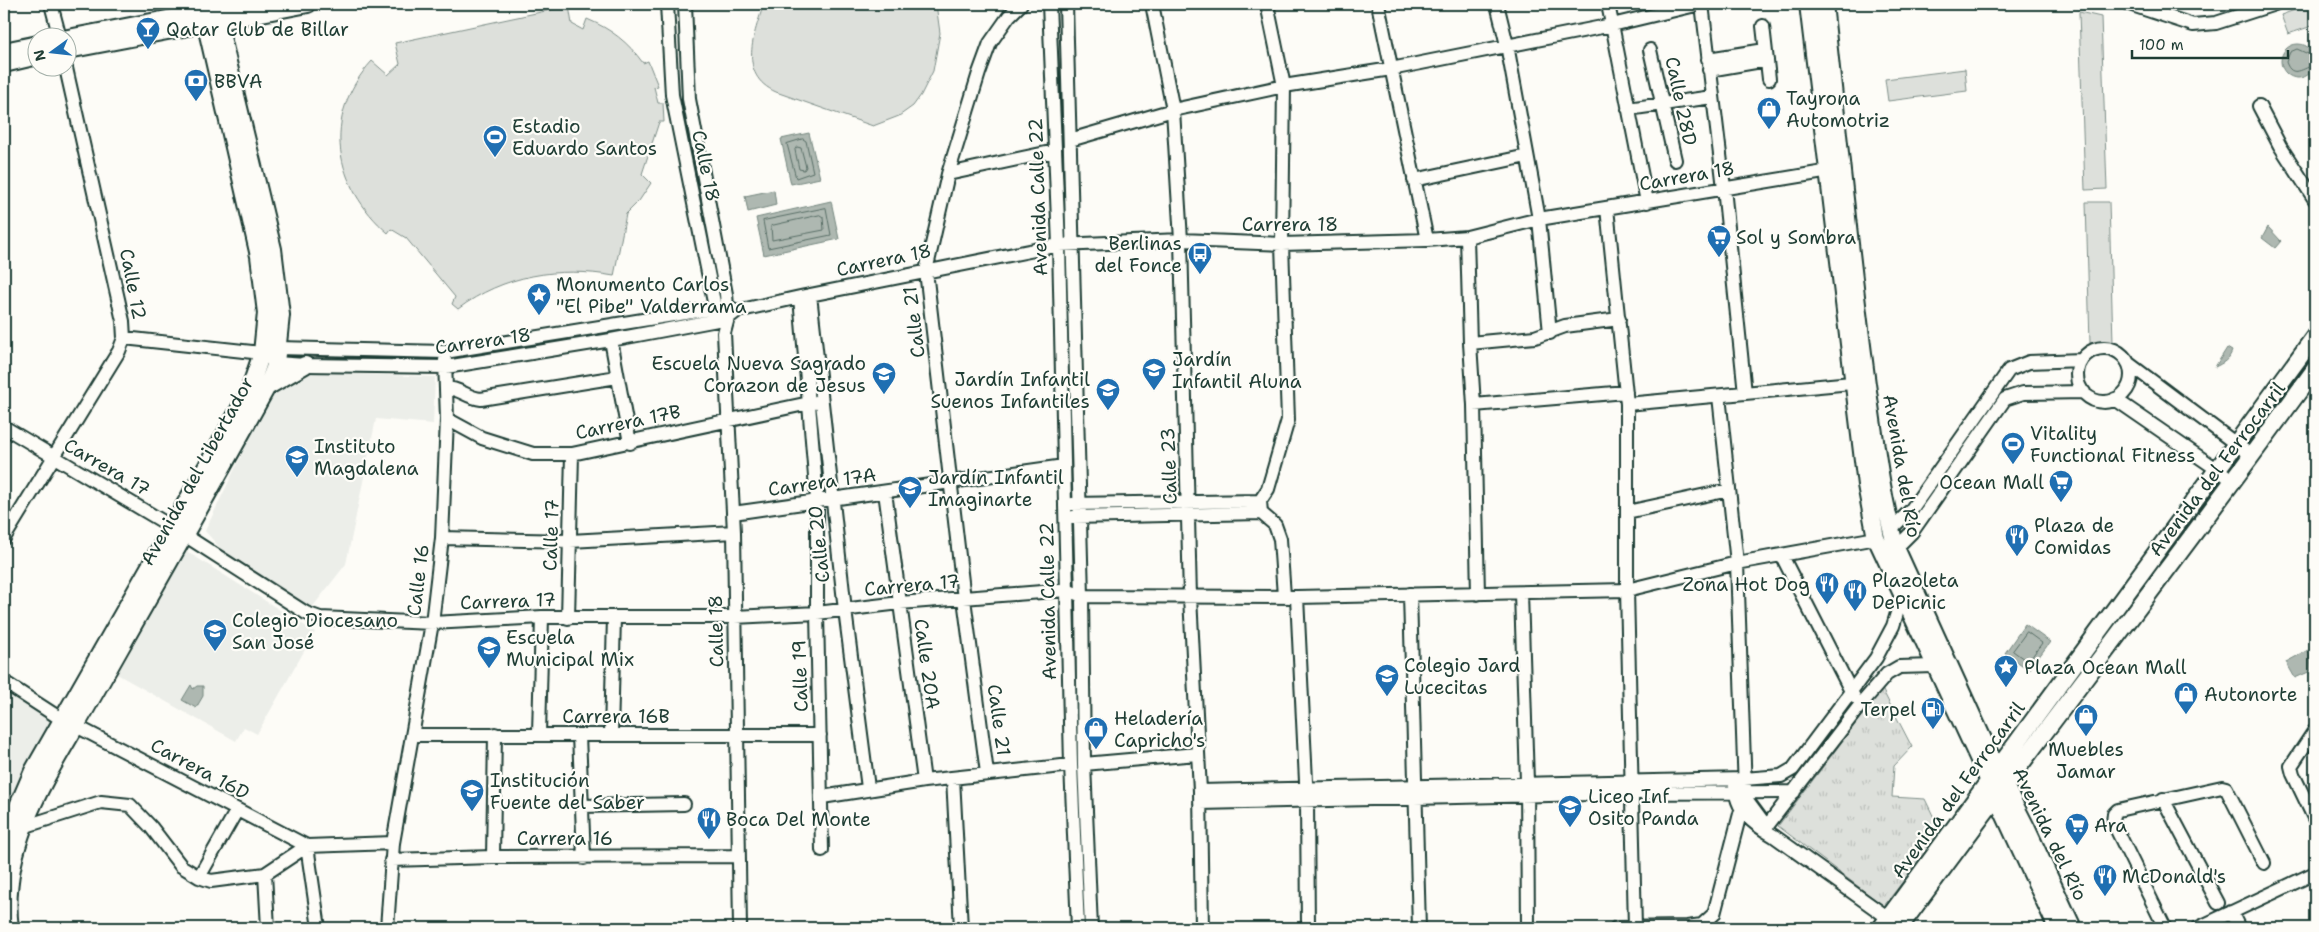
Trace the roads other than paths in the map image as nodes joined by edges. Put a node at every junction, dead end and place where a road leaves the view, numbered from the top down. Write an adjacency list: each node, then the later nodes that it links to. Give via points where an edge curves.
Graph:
1 (51, 4): 22 (street)
2 (245, 4): 19 (main road)
3 (308, 4): 19 (main road)
4 (667, 4): 61 (street, Calle 18, via 672,95)
5 (685, 4): 61 (street, Calle 18, via 689,98 726,294)
6 (1021, 4): 47 (street, Calle 21, via 1008,16 990,43)
7 (1049, 4): 43 (street, Avenida Calle 22)
8 (1066, 4): 42 (street, Avenida Calle 22)
9 (1152, 4): 41 (street, Calle 23)
10 (1267, 4): 36 (street)
11 (1378, 4): 33 (street)
12 (1497, 4): 24 (street)
13 (1608, 4): 20 (street)
14 (1701, 4): 20 (street); 32 (street)
15 (1808, 4): 46 (main road, Avenida del Río)
16 (1824, 4): 46 (main road, Avenida del Río)
17 (2129, 4): 18 (street, via 2193,25 2216,23)
18 (2275, 4)
19 (209, 12): 23 (main road); 26 (main road); 69 (main road, Avenida del Libertador, via 259,256 266,313); 70 (main road, Avenida del Libertador, via 273,250 281,315)
20 (1612, 25): 24 (street); 40 (street)
21 (1763, 26): 29 (street)
22 (57, 28)
23 (78, 36)
24 (1507, 45): 33 (street); 44 (street)
25 (28, 46): 28 (main road)
26 (78, 47)
27 (1650, 50): 38 (street, Calle 28D)
28 (4, 51)
29 (1766, 55): 32 (street); 35 (street)
30 (28, 58): 31 (main road)
31 (4, 64)
32 (1708, 64): 37 (street)
33 (1391, 69): 36 (street); 48 (street)
34 (68, 78): 65 (street, Calle 12, via 123,321)
35 (1769, 79)
36 (1284, 86): 41 (street); 58 (street)
37 (1712, 97): 38 (street); 49 (street)
38 (1662, 104): 40 (street); 45 (street, Calle 28D)
39 (2259, 106): 50 (street)
40 (1628, 109): 51 (street)
41 (1173, 110): 42 (street); 55 (street, Calle 23)
42 (1070, 140): 57 (street, Avenida Calle 22)
43 (1055, 151): 47 (street); 57 (street, Avenida Calle 22)
44 (1527, 156): 48 (street); 53 (street)
45 (1675, 160)
46 (1835, 170): 49 (street, Carrera 18); 77 (main road, Avenida del Río)
47 (948, 174): 59 (street, Calle 21)
48 (1414, 180): 56 (street)
49 (1724, 188): 51 (street, Carrera 18); 81 (street)
50 (2315, 200)
51 (1647, 202): 52 (street, Carrera 18)
52 (1607, 208): 53 (street, Carrera 18); 62 (street)
53 (1539, 219): 54 (street, Carrera 18); 63 (street)
54 (1467, 237): 56 (street, Carrera 18); 67 (street)
55 (1181, 240): 57 (street, Carrera 18); 58 (street, Carrera 18); 107 (street, Calle 23)
56 (1427, 240): 58 (street, Carrera 18)
57 (1065, 244): 59 (street, Carrera 18); 96 (street, Avenida Calle 22); 104 (street, Avenida Calle 22)
58 (1282, 244): 105 (street, via 1288,420)
59 (926, 271): 60 (street, Carrera 18); 99 (street, Calle 21)
60 (805, 296): 61 (street, Carrera 18); 85 (street, Calle 20); 86 (street, Calle 20)
61 (725, 313): 66 (street, Carrera 18); 68 (street, Carrera 18); 89 (street, Calle 18)
62 (1619, 319): 63 (street, via 1565,326); 83 (street)
63 (1550, 333): 67 (street)
64 (2315, 336): 92 (main road, Avenida del Ferrocarril)
65 (124, 338): 69 (street, Carrera 18); 95 (street, Calle 12)
66 (611, 340): 74 (street, Carrera 18); 76 (street)
67 (1470, 343): 87 (street)
68 (445, 352): 70 (street, Carrera 18); 74 (street, Calle 16)
69 (262, 354): 70 (street, Carrera 18); 112 (main road, Avenida del Libertador, via 248,394)
70 (277, 356): 73 (street, Carrera 18); 78 (main road, Avenida del Libertador)
71 (2081, 360): 72 (street, via 2092,350 2107,348 2120,354); 80 (street, via 2077,376); 111 (street, via 2029,362 2009,370 1911,510)
72 (2128, 363): 84 (street, via 2130,380 2127,388); 92 (street)
73 (305, 365): 74 (street, Carrera 18); 78 (main road)
74 (446, 368): 79 (street, Calle 16)
75 (2315, 369): 94 (main road, Avenida del Ferrocarril)
76 (618, 377): 79 (street, via 481,399 462,390); 91 (street)
77 (1860, 382): 81 (street); 111 (main road, Avenida del Río); 116 (main road, Avenida del Río, via 1866,485)
78 (267, 387): 112 (main road, Avenida del Libertador)
79 (446, 388): 88 (street, Calle 16)
80 (2084, 392): 84 (street, via 2098,401); 118 (street, via 2022,393 2005,399 1912,532)
81 (1744, 393): 82 (street)
82 (1718, 396): 83 (street); 100 (street)
83 (1627, 398): 87 (street); 108 (street)
84 (2115, 399): 97 (street)
85 (821, 401): 86 (street, Carrera 17B); 102 (street, Calle 20)
86 (807, 403): 89 (street, Carrera 17B); 103 (street, Calle 20)
87 (1474, 405): 125 (street)
88 (447, 419): 93 (street, Carrera 17B, via 482,438 533,454); 115 (street, Calle 16)
89 (728, 420): 91 (street, Carrera 17B); 109 (street, Calle 18)
90 (4, 427): 95 (street, Carrera 17)
91 (630, 443): 93 (street, Carrera 17B)
92 (2236, 444): 94 (street); 97 (main road, Avenida del Ferrocarril)
93 (572, 454): 117 (street, Calle 17)
94 (2252, 456): 98 (main road, Avenida del Ferrocarril)
95 (52, 457): 112 (street, Carrera 17); 114 (street, Calle 12)
96 (1064, 466): 99 (street, Carrera 17A); 106 (street, Avenida Calle 22)
97 (2218, 469): 98 (street); 157 (main road, Avenida del Ferrocarril)
98 (2234, 480): 157 (main road, Avenida del Ferrocarril)
99 (952, 482): 101 (street, Carrera 17A); 131 (street, Calle 21)
100 (1729, 490): 108 (street); 120 (street)
101 (885, 492): 102 (street, Carrera 17A); 132 (street, Calle 20A)
102 (833, 498): 103 (street, Carrera 17A); 133 (street, Calle 20)
103 (817, 500): 109 (street, Carrera 17A); 134 (street, Calle 19)
104 (1079, 504): 106 (street); 107 (street); 110 (street, Avenida Calle 22)
105 (1260, 507): 107 (street); 127 (street, via 1280,539)
106 (1065, 510): 110 (street); 121 (street, Avenida Calle 22)
107 (1189, 510): 110 (street); 128 (street, Calle 23)
108 (1627, 512): 122 (street)
109 (733, 513): 113 (street, Calle 18)
110 (1079, 517): 126 (street, Avenida Calle 22)
111 (1891, 530): 118 (main road, Avenida del Río)
112 (178, 532): 139 (street, Carrera 17, via 306,614 320,618); 144 (main road, Avenida del Libertador)
113 (734, 532): 117 (street); 136 (street, Calle 18)
114 (4, 538)
115 (442, 538): 117 (street); 139 (street, Calle 16)
116 (1876, 538): 119 (street); 130 (main road, Avenida del Río)
117 (570, 541): 138 (street, Calle 17)
118 (1896, 548): 157 (main road, Avenida del Río)
119 (1782, 556): 120 (street); 142 (street)
120 (1737, 563): 122 (street); 160 (street)
121 (1067, 590): 126 (street); 131 (street, Carrera 17); 154 (street, Avenida Calle 22)
122 (1627, 590): 123 (street); 162 (street)
123 (1521, 593): 125 (street); 159 (street)
124 (1410, 594): 125 (street); 129 (street); 164 (street)
125 (1478, 594)
126 (1082, 596): 128 (street); 154 (street, Avenida Calle 22)
127 (1284, 596): 128 (street); 129 (street)
128 (1190, 597): 153 (street, Calle 23)
129 (1297, 597): 163 (street)
130 (1902, 597): 140 (main road, Avenida del Río); 142 (street, via 1893,626 1876,658)
131 (964, 600): 132 (street, Carrera 17); 155 (street, Calle 21)
132 (900, 603): 133 (street, Carrera 17); 158 (street, Calle 20A)
133 (845, 610): 134 (street, Carrera 17); 161 (street, Calle 20)
134 (817, 613): 136 (street, Carrera 17); 152 (street, Calle 19)
135 (614, 617): 136 (street, Carrera 17); 138 (street, Carrera 17); 148 (street)
136 (734, 617): 151 (street, Calle 18)
137 (542, 618): 138 (street, Carrera 17); 139 (street, Carrera 17); 147 (street)
138 (568, 618)
139 (432, 623): 149 (street, Calle 16)
140 (1934, 666): 143 (street, via 1900,667 1891,671); 157 (main road, Avenida del Río)
141 (4, 682): 144 (street, Carrera 16D)
142 (1851, 693): 143 (street); 160 (street, via 1793,769 1782,776)
143 (1861, 704): 165 (street)
144 (68, 722): 174 (street, Carrera 16D); 178 (main road, Avenida del Libertador); 182 (main road, Avenida del Libertador, via 33,771 10,822)
145 (2315, 730): 176 (street, via 2291,766)
146 (495, 734): 147 (street, Carrera 16B); 149 (street, Carrera 16B); 186 (street)
147 (539, 734): 150 (street, Carrera 16B)
148 (611, 734): 150 (street, Carrera 16B); 151 (street, Carrera 16B)
149 (413, 735): 181 (street, Calle 16)
150 (578, 735): 173 (street)
151 (737, 735): 152 (street, Carrera 16B); 185 (street, Calle 18)
152 (820, 735): 167 (street, Calle 19)
153 (1197, 754): 154 (street); 168 (street, Calle 23)
154 (1077, 765): 155 (street); 204 (street, Avenida Calle 22); 205 (street, Avenida Calle 22)
155 (988, 773): 156 (street)
156 (953, 778): 158 (street); 203 (street)
157 (1996, 778): 169 (main road, Avenida del Río); 196 (main road, Avenida del Ferrocarril); 213 (main road, Avenida del Río)
158 (924, 781): 161 (street)
159 (1527, 782): 162 (street); 164 (street); 166 (street)
160 (1740, 785): 162 (street); 165 (street); 175 (street); 179 (street)
161 (868, 788): 167 (street)
162 (1633, 788): 166 (street); 197 (street)
163 (1307, 789): 164 (street); 168 (street); 171 (street)
164 (1417, 792): 166 (street); 171 (street); 208 (street)
165 (1794, 792): 179 (street)
166 (1527, 796): 209 (street)
167 (822, 797): 184 (street, Calle 19)
168 (1200, 797): 171 (street); 206 (street, Calle 23)
169 (1995, 797): 177 (main road, Avenida del Río); 180 (main road, Avenida del Ferrocarril)
170 (2163, 799): 189 (street, via 2226,788); 194 (street); 214 (street, via 2118,810 2113,822)
171 (1308, 802): 207 (street)
172 (684, 804): 173 (street)
173 (582, 806): 187 (street)
174 (237, 810): 183 (street, Carrera 16D); 192 (street)
175 (1741, 810): 179 (street); 211 (street, via 1714,914 1702,925)
176 (2315, 820)
177 (2007, 824): 180 (main road, via 1987,821); 212 (main road, Avenida del Río)
178 (23, 827): 192 (street, via 101,802 130,805 181,866); 193 (main road, Avenida del Libertador)
179 (1766, 828): 196 (street)
180 (1972, 829): 196 (main road, Avenida del Ferrocarril)
181 (393, 843): 183 (street); 188 (street, Calle 16)
182 (4, 846)
183 (307, 846): 191 (street); 200 (street)
184 (822, 850)
185 (739, 856): 187 (street, Carrera 16); 202 (street, Calle 18)
186 (493, 857): 187 (street, Carrera 16); 188 (street, Carrera 16)
187 (584, 858)
188 (391, 860): 201 (street, Calle 16)
189 (2264, 863)
190 (2315, 873): 195 (street)
191 (265, 874): 192 (street, via 211,881); 199 (street)
192 (199, 877)
193 (5, 898): 198 (main road, Avenida del Libertador)
194 (2218, 903)
195 (2231, 912): 215 (street); 216 (street)
196 (1892, 925)
197 (1635, 927): 210 (street); 211 (street)
198 (10, 928)
199 (268, 928)
200 (319, 928)
201 (387, 928)
202 (740, 928)
203 (961, 928)
204 (1078, 928)
205 (1091, 928)
206 (1202, 928)
207 (1308, 928)
208 (1419, 928)
209 (1528, 928)
210 (1616, 928)
211 (1687, 928)
212 (2057, 928)
213 (2073, 928)
214 (2165, 928)
215 (2198, 928)
216 (2239, 928)

